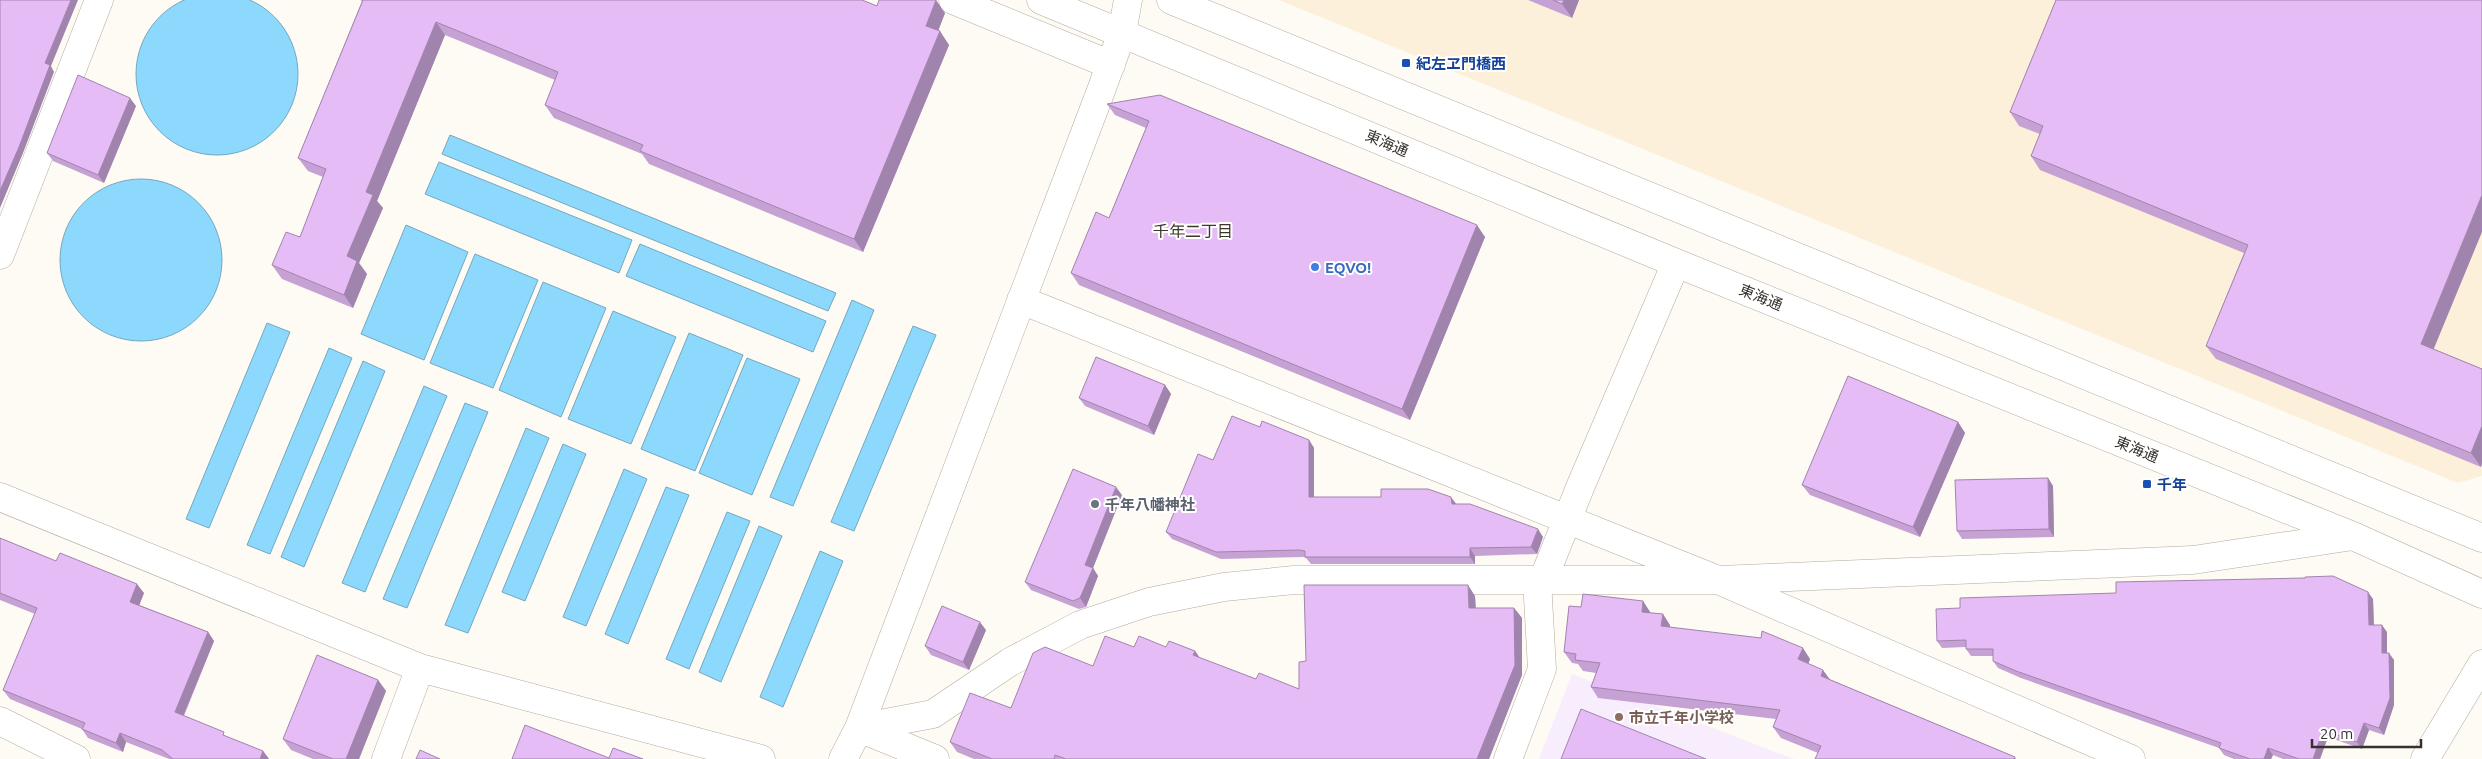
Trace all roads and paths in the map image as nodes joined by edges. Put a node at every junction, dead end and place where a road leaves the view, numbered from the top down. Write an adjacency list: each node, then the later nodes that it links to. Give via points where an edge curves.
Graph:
1 (99, 0): 8 (main road)
2 (953, 0): 7 (main road)
3 (1041, 0): 6 (main road, 東海通)
4 (1128, 0): 6 (main road)
5 (1171, 0): 14 (main road)
6 (1122, 33): 7 (main road); 9 (main road, 東海通)
7 (1111, 64): 10 (main road)
8 (0, 255)
9 (1676, 263): 12 (main road); 13 (main road, 東海通)
10 (1021, 300): 12 (main road); 21 (main road)
11 (0, 497): 19 (main road)
12 (1568, 520): 15 (main road); 16 (main road)
13 (2353, 536): 16 (main road, via 2192,560); 17 (main road, 東海通)
14 (2482, 538)
15 (1540, 580): 16 (main road); 21 (main road, via 1294,580 1224,586 1149,602 1071,629 1010,662 933,714); 28 (main road, via 1542,670)
16 (1718, 580): 22 (main road)
17 (2482, 594)
18 (2482, 664): 29 (main road)
19 (420, 668): 24 (main road); 25 (main road)
20 (0, 721): 23 (main road)
21 (859, 728): 26 (main road); 27 (main road)
22 (2122, 757)
23 (76, 759)
24 (386, 759)
25 (761, 759)
26 (843, 759)
27 (935, 759)
28 (1508, 759)
29 (2425, 759)

